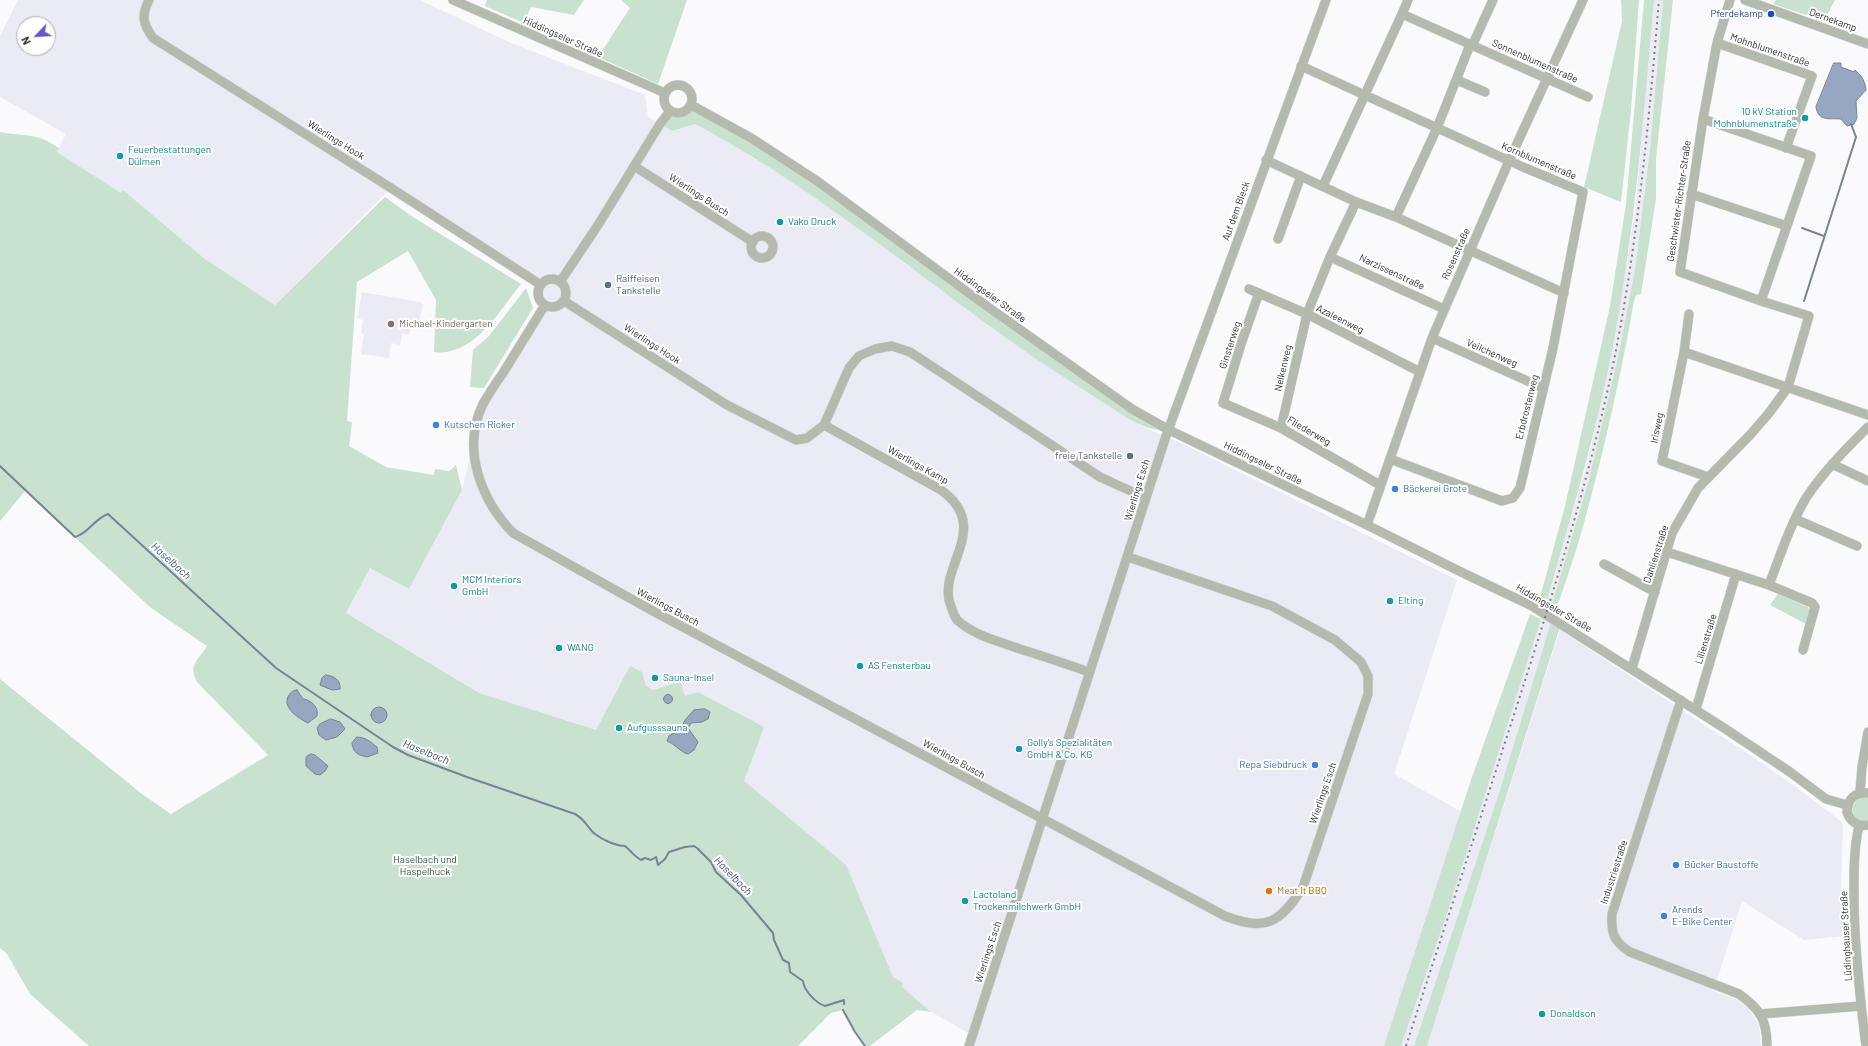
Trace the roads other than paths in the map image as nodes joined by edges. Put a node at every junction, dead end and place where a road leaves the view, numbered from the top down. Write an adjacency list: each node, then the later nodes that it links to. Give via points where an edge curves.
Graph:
1 (149, 0): 39 (street, Wierlings Hook, via 144,9 145,26 153,38)
2 (453, 0): 17 (street, Hiddingseler Straße)
3 (1326, 0): 13 (street, Auf dem Bleck)
4 (1408, 0): 9 (street)
5 (1493, 0): 12 (street)
6 (1583, 0): 14 (street, Rosenstraße)
7 (1730, 0): 10 (street, Geschwister-Richter-Straße)
8 (1745, 0): 11 (street, Dernekamp)
9 (1402, 14): 12 (street, Sonnenblumenstraße); 18 (street)
10 (1717, 43): 22 (street, Geschwister-Richter-Straße); 24 (street, Mohnblumenstraße, via 1812,76)
11 (1868, 44)
12 (1471, 46): 14 (street, Sonnenblumenstraße); 15 (street)
13 (1301, 66): 18 (street, Kornblumenstraße); 25 (street, Auf dem Bleck)
14 (1547, 78): 19 (street, Sonnenblumenstraße); 26 (street, Rosenstraße)
15 (1457, 80): 16 (street); 23 (street)
16 (1485, 92)
17 (665, 93): 20 (street, via 672,86 682,86 690,91); 21 (street, via 664,103)
18 (1366, 96): 23 (street, Kornblumenstraße); 29 (street)
19 (1588, 97)
20 (690, 105): 21 (street, via 681,113); 60 (street, Hiddingseler Straße, via 750,138 816,181 1132,409)
21 (670, 111): 27 (street)
22 (1703, 119): 24 (street); 30 (street, Geschwister-Richter-Straße)
23 (1437, 128): 26 (street, Kornblumenstraße); 32 (street)
24 (1786, 148): 33 (street, via 1811,156)
25 (1266, 160): 28 (street); 60 (street, Auf dem Bleck)
26 (1509, 160): 36 (street, Rosenstraße); 42 (street, Kornblumenstraße, via 1583,192)
27 (634, 166): 35 (street, Wierlings Busch); 38 (street)
28 (1301, 176): 29 (street); 34 (street)
29 (1323, 186): 31 (street)
30 (1691, 194): 33 (street); 44 (street, Geschwister-Richter-Straße, via 1680,272)
31 (1356, 202): 32 (street); 37 (street)
32 (1396, 217): 36 (street)
33 (1787, 226): 44 (street)
34 (1278, 239)
35 (753, 242)
36 (1469, 250): 42 (street); 46 (street, Rosenstraße)
37 (1330, 256): 46 (street, Narzissenstraße); 47 (street)
38 (560, 282): 39 (street, via 550,280); 43 (street, via 566,290)
39 (541, 285): 45 (street, via 538,295)
40 (1249, 289): 41 (street, Azaleenweg)
41 (1259, 293): 47 (street, Azaleenweg); 55 (street, Ginsterweg)
42 (1564, 293): 54 (street, Erbdrostenweg)
43 (564, 301): 45 (street, via 558,306); 57 (street, Wierlings Hook, via 727,406 796,440 807,438)
44 (1761, 301): 49 (street, Geschwister-Richter-Straße)
45 (545, 305): 84 (street, Wierlings Busch, via 483,405 477,424 474,447 480,484 499,519 513,533 645,607)
46 (1444, 309): 50 (street, Rosenstraße)
47 (1307, 314): 52 (street, Azaleenweg); 59 (street, Nelkenweg)
48 (1689, 314): 51 (street, Irisweg)
49 (1809, 316): 53 (street, Dahlienstraße)
50 (1432, 338): 52 (street, Rosenstraße); 54 (street, Veilchenweg)
51 (1684, 352): 53 (street); 63 (street, Irisweg, via 1662,461)
52 (1420, 372): 61 (street, Rosenstraße)
53 (1788, 387): 56 (street); 63 (street, Dahlienstraße, via 1750,435)
54 (1543, 388): 61 (street, Erbdrostenweg, via 1520,488 1513,498 1502,501)
55 (1223, 403): 59 (street, Fliederweg)
56 (1868, 415)
57 (824, 425): 66 (street, via 849,368 859,356 875,349 892,346 910,352 1100,477); 78 (street, Wierlings Kamp, via 941,490 953,500 962,518 964,529 949,584 948,601 956,619 973,633)
58 (1868, 427): 62 (street)
59 (1281, 428): 65 (street, Fliederweg)
60 (1169, 430): 66 (street, Wierlings Esch); 68 (street, Hiddingseler Straße)
61 (1390, 459): 65 (street, Rosenstraße)
62 (1832, 464): 64 (street); 67 (street, via 1806,498)
63 (1708, 476): 70 (street, Dahlienstraße, via 1698,488 1672,533)
64 (1868, 481)
65 (1380, 486): 68 (street, Rosenstraße)
66 (1146, 498): 71 (street, Wierlings Esch)
67 (1795, 519): 69 (street); 74 (street)
68 (1367, 525): 77 (street, Hiddingseler Straße, via 1532,606)
69 (1857, 546)
70 (1667, 552): 73 (street); 75 (street, Dahlienstraße)
71 (1128, 557): 78 (street, Wierlings Esch); 84 (street, Wierlings Esch, via 1272,606 1335,640 1361,662 1368,676 1366,701 1303,887 1291,906 1266,924 1244,923 1226,916)
72 (1604, 564): 75 (street)
73 (1736, 574): 74 (street); 80 (street, Lilienstraße)
74 (1769, 585): 76 (street, via 1812,603 1815,607)
75 (1655, 592): 77 (street, Dahlienstraße)
76 (1803, 650)
77 (1632, 668): 79 (street, Hiddingseler Straße)
78 (1089, 672): 84 (street, Wierlings Esch)
79 (1681, 700): 80 (street, Hiddingseler Straße); 87 (street, Industriestraße, via 1612,914 1611,929 1618,944 1630,952 1739,994 1752,1002)
80 (1696, 709): 83 (street, Hiddingseler Straße, via 1826,799)
81 (1868, 732): 82 (street, via 1862,767)
82 (1864, 792): 83 (street, via 1854,795)
83 (1847, 805): 85 (street, via 1849,818)
84 (1042, 819): 88 (street, Wierlings Esch)
85 (1864, 826): 86 (street, Lüdinghauser Straße, via 1853,861 1855,935)
86 (1861, 1006): 87 (street); 90 (street, Lüdinghauser Straße)
87 (1761, 1014): 89 (street, Industriestraße, via 1766,1028)
88 (969, 1046)
89 (1767, 1046)
90 (1866, 1046)

